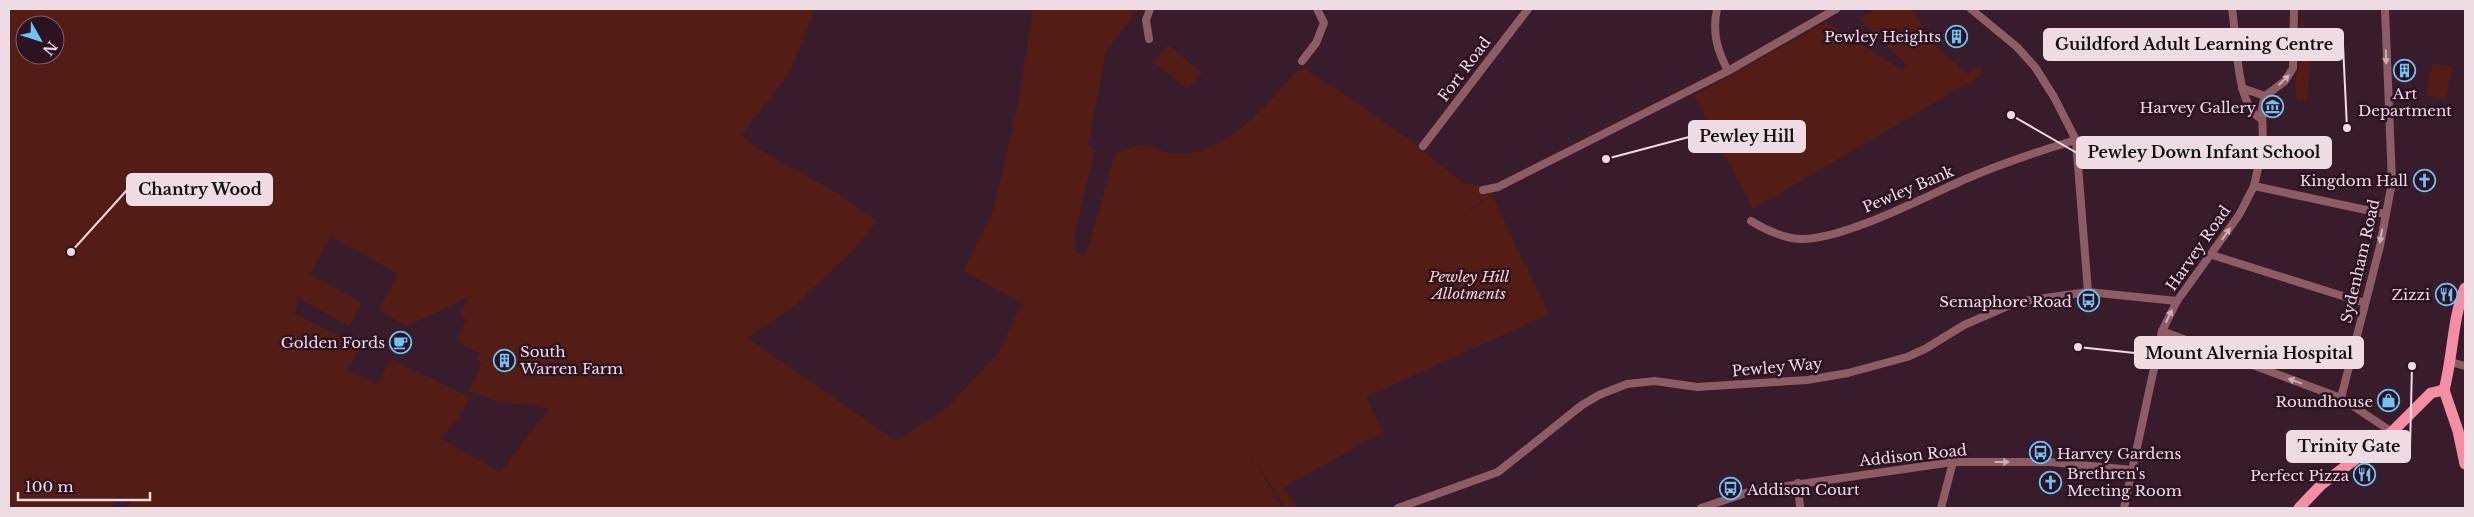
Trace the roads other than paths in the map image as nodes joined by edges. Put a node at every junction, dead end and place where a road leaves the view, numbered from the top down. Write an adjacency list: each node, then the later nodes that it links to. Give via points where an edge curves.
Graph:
1 (1150, 9): 10 (street, via 1146,20)
2 (1317, 9): 11 (street, via 1324,22 1316,43)
3 (1528, 9): 17 (street, Fort Road)
4 (1717, 9): 12 (street, via 1713,26 1719,52)
5 (1836, 9): 12 (street)
6 (1971, 9): 16 (street, via 2017,47 2034,67 2054,96)
7 (2232, 9): 13 (street)
8 (2294, 9): 14 (street, one-way to 8, via 2285,81 2293,68)
9 (2385, 9): 20 (street, Sydenham Road, one-way to 20, via 2392,182)
10 (1150, 39)
11 (1302, 61)
12 (1728, 70): 19 (street, via 1498,188)
13 (2242, 88): 14 (street); 15 (street, via 2252,112)
14 (2265, 96): 15 (street, Harvey Road)
15 (2262, 119): 18 (street, Harvey Road, via 2264,146)
16 (2076, 140): 21 (street, Pewley Bank, via 2020,156 1878,218 1833,234 1791,238); 24 (street)
17 (1423, 146)
18 (2254, 186): 20 (street); 22 (street, Harvey Road, one-way to 18)
19 (1483, 190)
20 (2385, 214): 26 (street, Sydenham Road, one-way to 26)
21 (1751, 221)
22 (2212, 255): 25 (street, Harvey Road); 26 (street)
23 (2465, 288): 28 (main road, via 2458,306)
24 (2088, 292): 25 (street, Pewley Way); 37 (street, Pewley Way, via 2017,302 1970,322 1908,357 1848,373 1738,386 1697,387 1642,381 1627,384 1576,409 1498,472)
25 (2176, 301): 27 (street, Harvey Road, one-way to 25)
26 (2365, 303): 31 (street, Sydenham Road)
27 (2162, 331): 31 (street, one-way to 27); 35 (street, Harvey Road)
28 (2451, 362): 29 (street); 30 (main road)
29 (2465, 366)
30 (2444, 390): 32 (main road, via 2431,394); 34 (main road)
31 (2341, 398): 32 (street)
32 (2392, 432): 42 (main road, via 2322,484)
33 (1953, 462): 35 (street, Addison Road, one-way to 35, via 2050,462); 36 (street, Addison Road); 40 (street)
34 (2465, 464)
35 (2132, 470): 41 (street, Harvey Road)
36 (1798, 483): 38 (street, Addison Road, via 1752,491); 39 (street)
37 (1398, 508)
38 (1701, 508)
39 (1800, 508)
40 (1941, 508)
41 (2124, 508)
42 (2299, 508)

